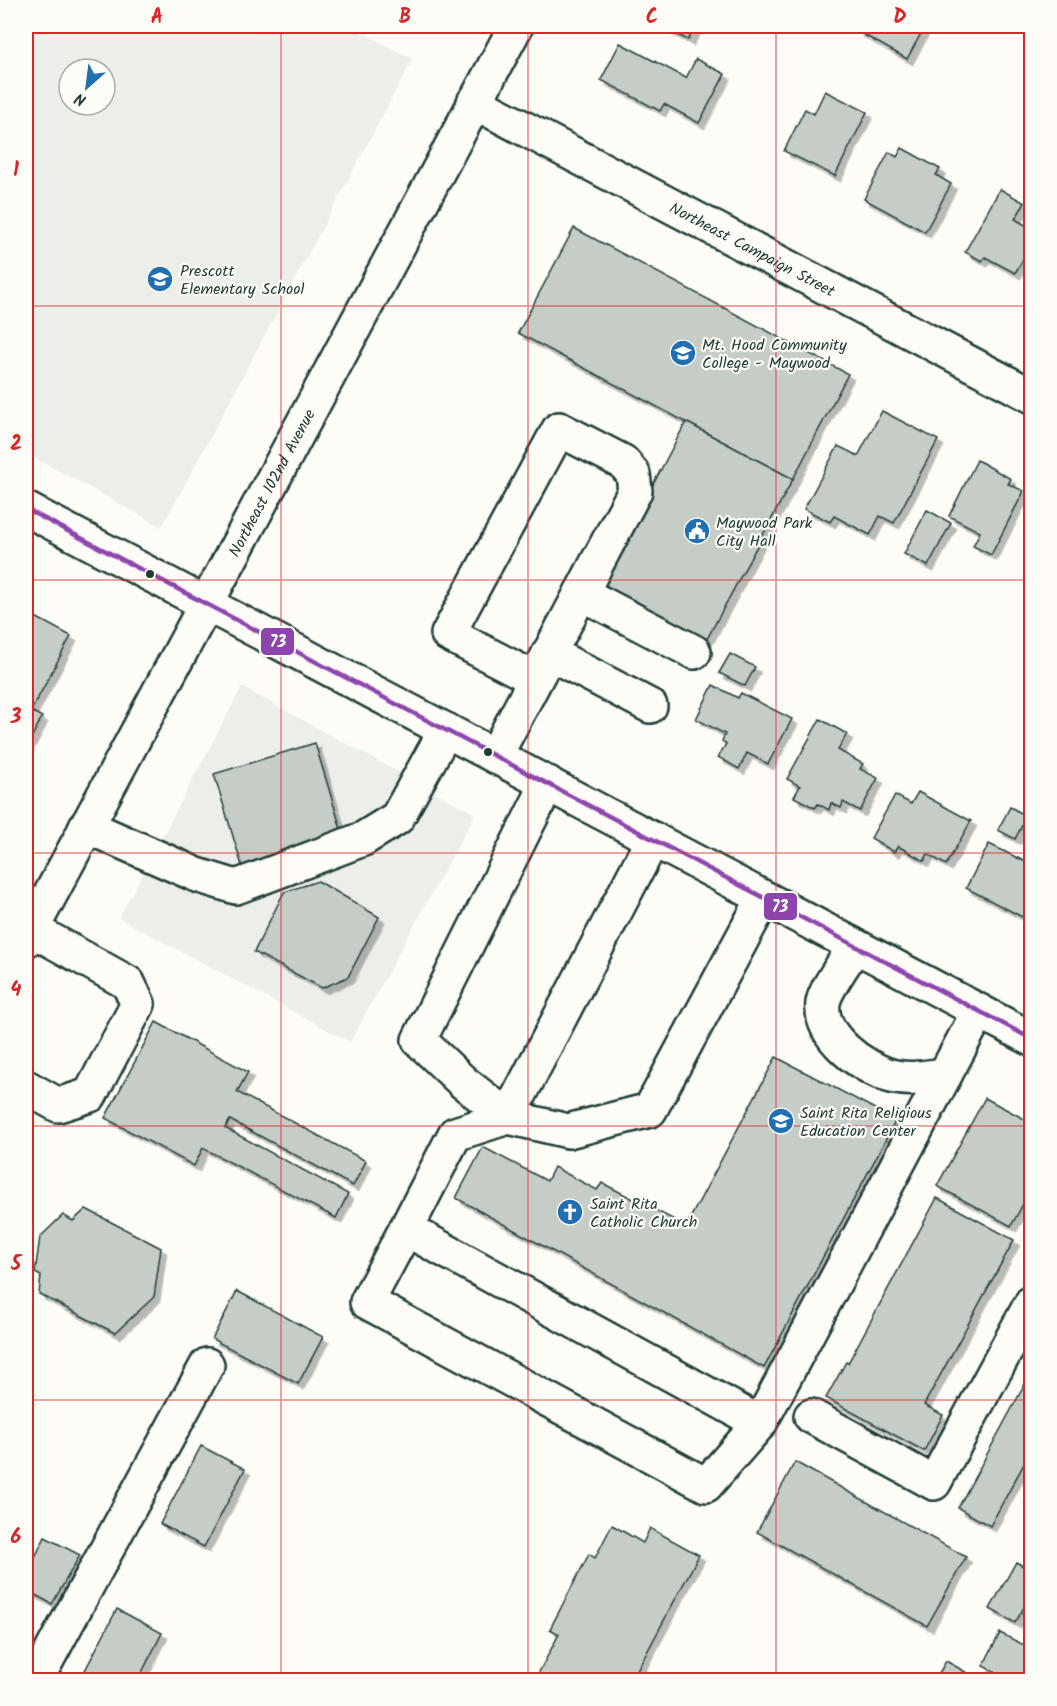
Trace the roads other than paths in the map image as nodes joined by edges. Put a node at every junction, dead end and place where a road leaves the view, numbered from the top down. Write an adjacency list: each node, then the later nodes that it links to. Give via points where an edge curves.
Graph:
1 (516, 26): 2 (street, Northeast 102nd Avenue)
2 (474, 102): 3 (street, Northeast Campaign Street); 6 (street, Northeast 102nd Avenue)
3 (1032, 396)
4 (26, 509): 6 (street)
5 (581, 593): 7 (street); 8 (street); 8 (street, via 635,491 633,474 623,462 559,429 448,634)
6 (204, 604): 10 (street); 13 (street, Northeast 102nd Avenue)
7 (694, 652)
8 (542, 666): 9 (street); 11 (street)
9 (650, 706)
10 (446, 730): 11 (street); 13 (street, via 397,818 363,839 236,887 197,875)
11 (495, 756): 12 (street)
12 (548, 783): 14 (street); 22 (street, via 419,1040)
13 (86, 826): 16 (street, Northeast 102nd Avenue)
14 (653, 839): 15 (street); 22 (street)
15 (764, 898): 17 (street); 22 (street, via 650,1110 568,1131)
16 (30, 924): 21 (street, via 128,983 138,1004 90,1095 58,1105)
17 (854, 946): 18 (street); 20 (street, via 823,1002 832,1032 847,1051 891,1076 914,1079)
18 (979, 1011): 19 (street); 20 (street)
19 (1032, 1039)
20 (945, 1075): 27 (street)
21 (26, 1087)
22 (508, 1117): 23 (street, via 455,1134)
23 (406, 1229): 27 (street); 27 (street, via 367,1302 706,1485)
24 (1032, 1302): 26 (street, via 934,1483)
25 (207, 1365): 28 (street)
26 (811, 1416)
27 (760, 1423)
28 (36, 1680)

